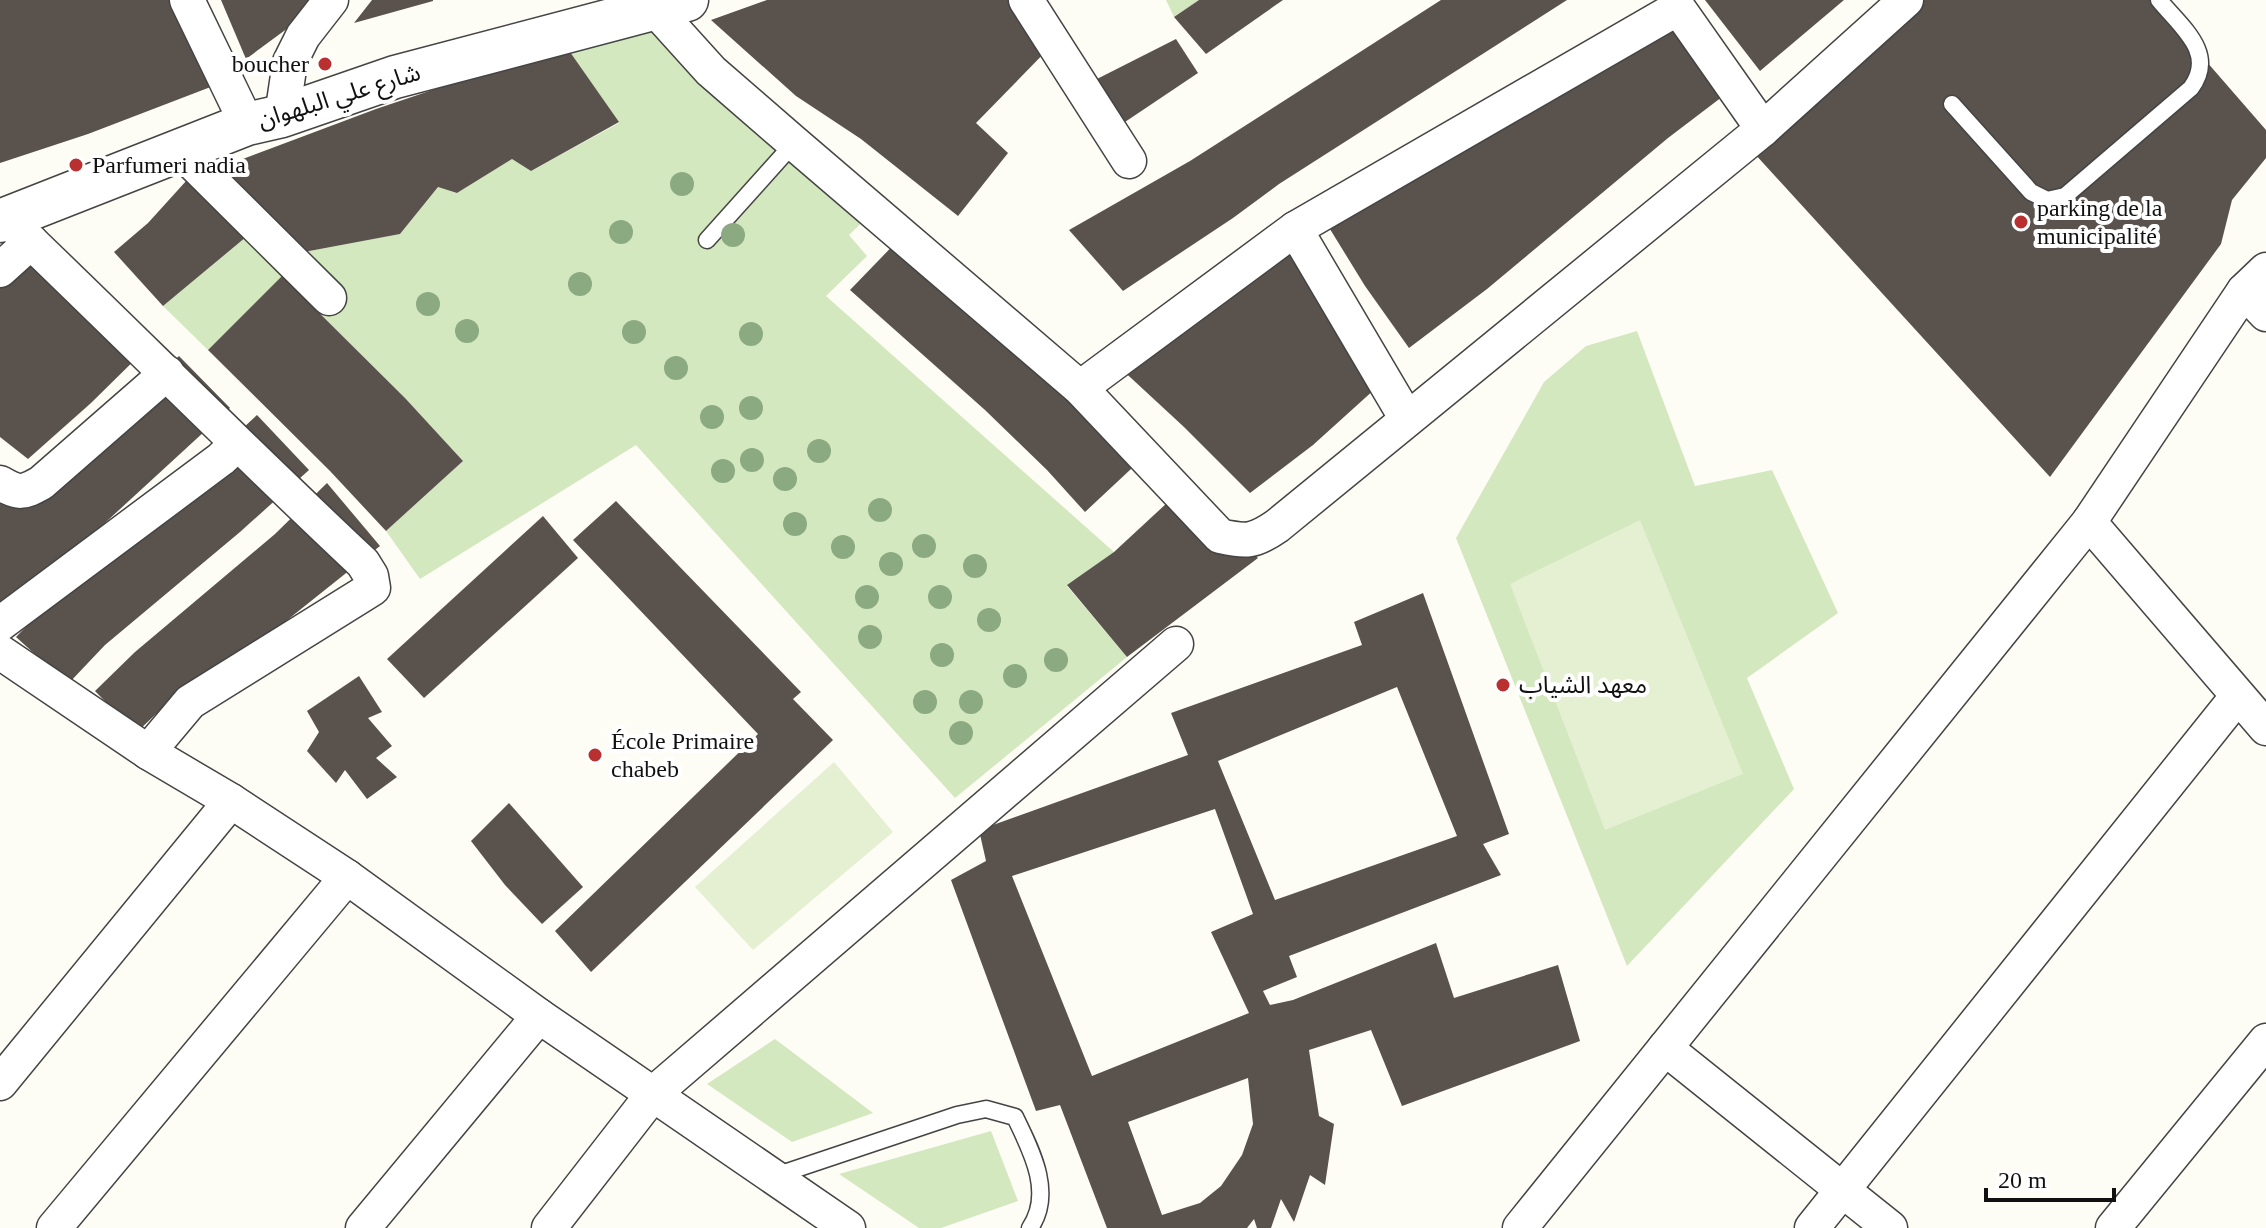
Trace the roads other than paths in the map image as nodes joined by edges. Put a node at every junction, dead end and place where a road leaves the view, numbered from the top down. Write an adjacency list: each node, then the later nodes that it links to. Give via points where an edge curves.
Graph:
1 (187, 0): 9 (street)
2 (331, 0): 9 (street, via 303,36)
3 (1026, 0): 13 (street)
4 (1906, 0): 10 (street)
5 (2159, 0): 8 (lane, via 2199,51 2199,78 2065,196 2047,200 2031,192)
6 (671, 4): 9 (street, شارع علي البلهوان, via 395,77); 11 (street, via 711,71)
7 (1675, 4): 10 (street); 15 (street)
8 (1952, 104)
9 (265, 120): 12 (street, شارع علي البلهوان)
10 (1763, 129): 22 (street)
11 (794, 143): 16 (lane); 21 (street)
12 (180, 150): 14 (street, شارع علي البلهوان); 19 (street)
13 (1129, 161)
14 (12, 227): 17 (street); 20 (street)
15 (1295, 229): 21 (street); 22 (street)
16 (707, 240)
17 (0, 270)
18 (2259, 292): 25 (street)
19 (329, 298)
20 (167, 373): 23 (street); 24 (street, via 41,483 17,491)
21 (1080, 388): 22 (street, via 1220,536 1243,541 1277,526)
22 (1407, 419)
23 (237, 444): 26 (street); 31 (street, via 363,563 373,588 190,702)
24 (0, 483)
25 (2089, 522): 29 (street); 36 (street)
26 (0, 624)
27 (1176, 644): 38 (street)
28 (0, 652): 31 (street)
29 (2237, 697): 30 (street); 40 (street)
30 (2266, 728)
31 (148, 752): 32 (street)
32 (231, 801): 33 (street); 37 (street)
33 (347, 877): 34 (street); 41 (street)
34 (539, 1016): 38 (street); 42 (street)
35 (2266, 1041): 49 (street)
36 (1665, 1048): 40 (street); 46 (street)
37 (0, 1083)
38 (653, 1094): 39 (street); 43 (street)
39 (773, 1176): 44 (street); 45 (lane, via 986,1109 1015,1117 1034,1154 1041,1189)
40 (1843, 1189): 47 (street); 48 (street)
41 (54, 1228)
42 (363, 1228)
43 (549, 1228)
44 (848, 1228)
45 (1030, 1228)
46 (1520, 1228)
47 (1812, 1228)
48 (1890, 1228)
49 (2113, 1228)

